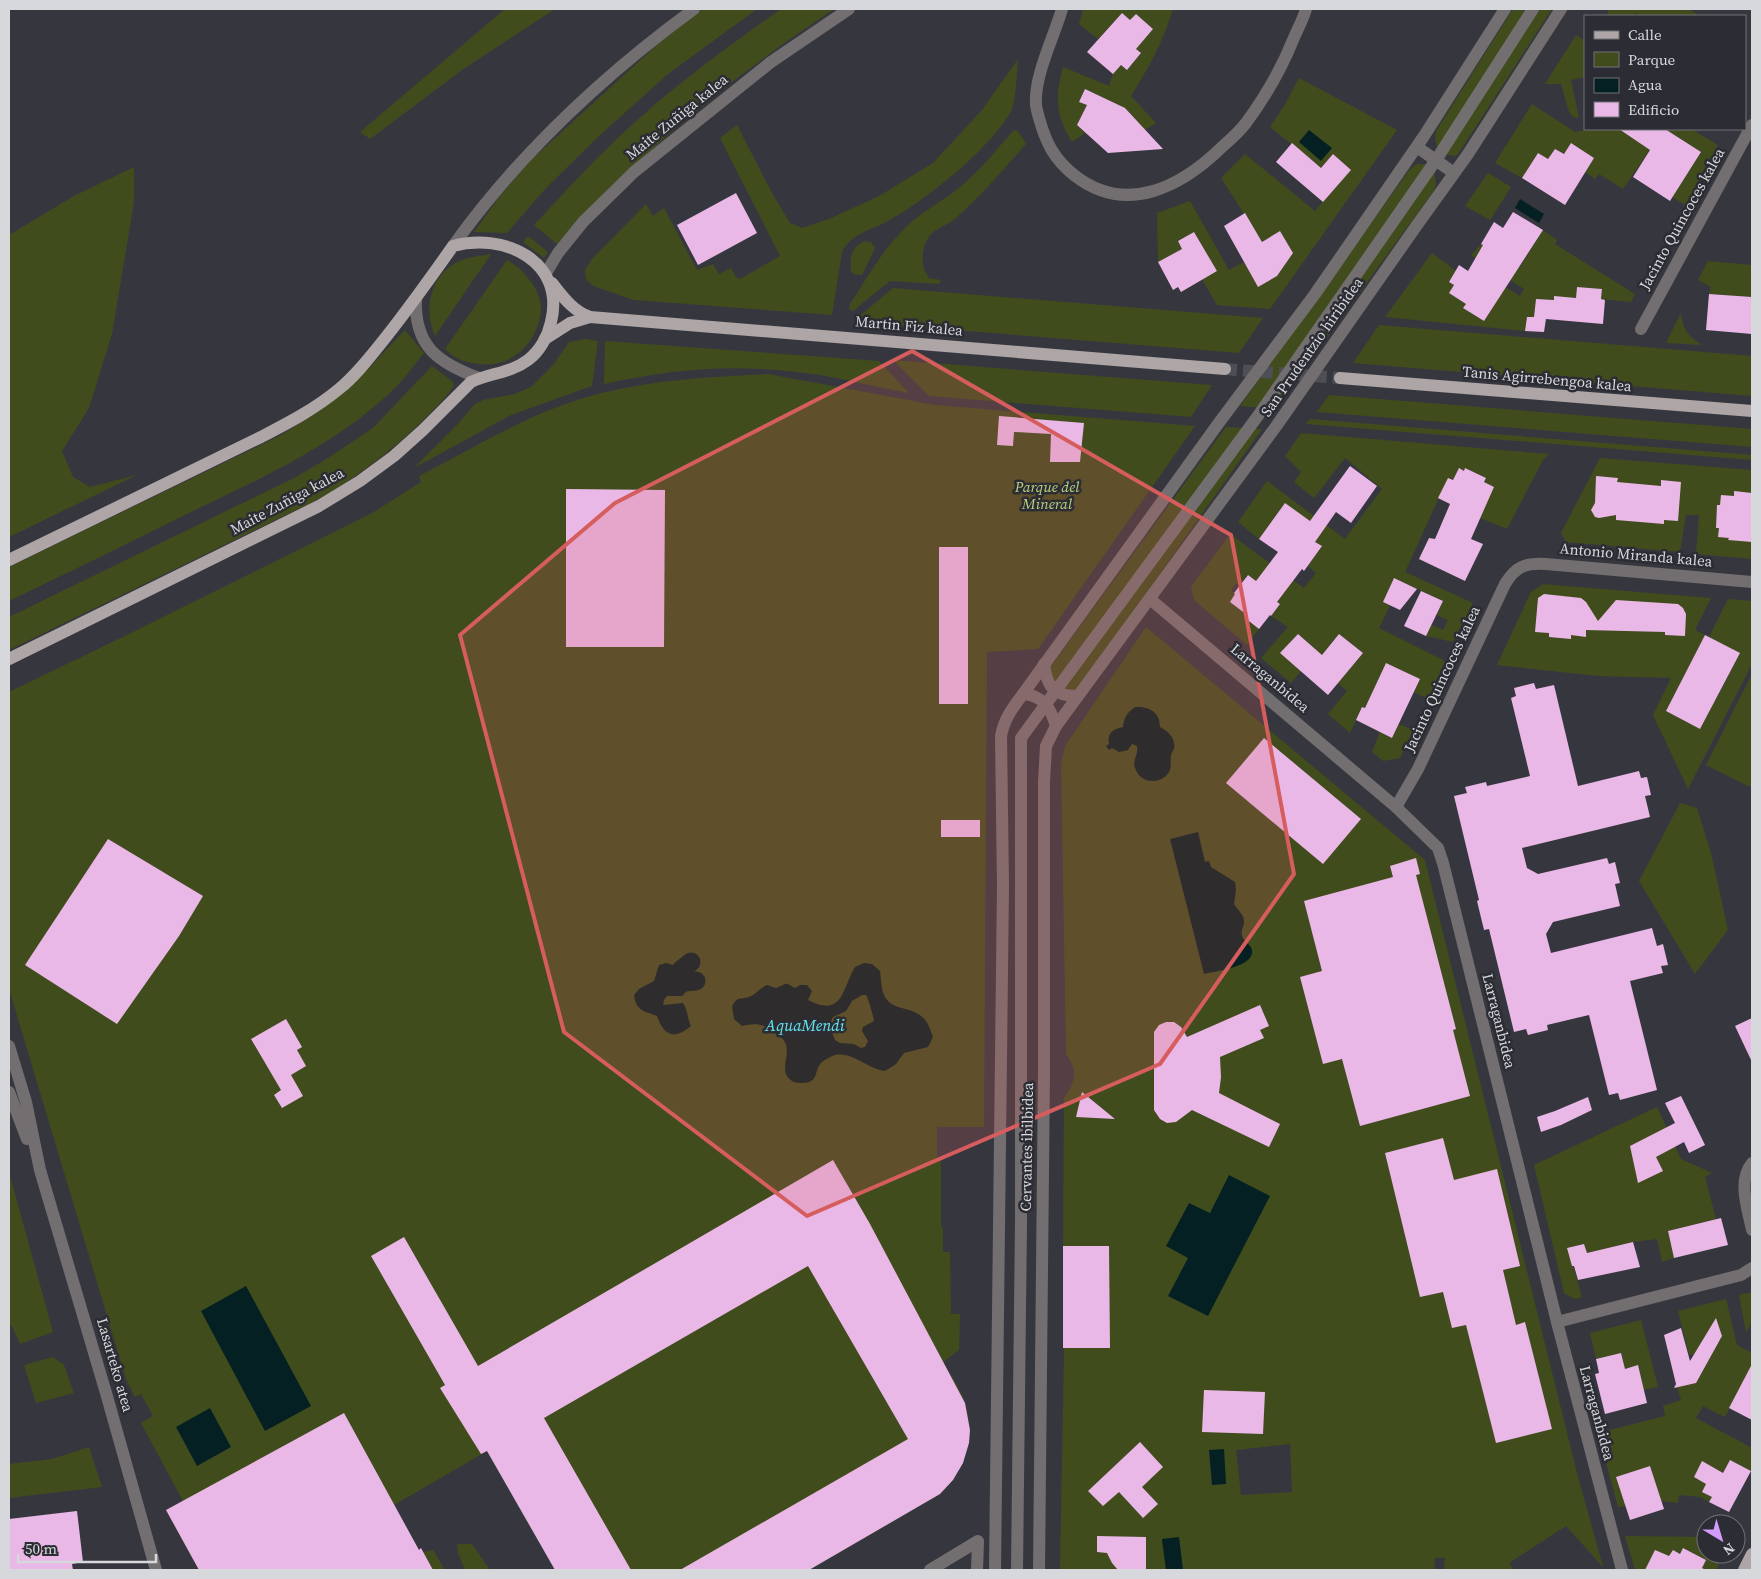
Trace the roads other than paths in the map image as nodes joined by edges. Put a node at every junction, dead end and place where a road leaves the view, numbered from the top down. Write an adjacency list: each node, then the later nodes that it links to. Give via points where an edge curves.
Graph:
1 (694, 9): 12 (street, via 571,111 508,177)
2 (849, 9): 13 (street, Maite Zuñiga kalea, via 771,62 634,172 583,222 558,253)
3 (1062, 9): 4 (street, via 1037,84 1036,104 1043,132 1050,149 1075,176 1102,191 1122,195 1150,193 1193,173 1246,124 1281,70)
4 (1306, 9)
5 (1505, 9): 9 (street, San Prudentzio hiribidea)
6 (1533, 9): 10 (street, San Prudentzio hiribidea)
7 (1561, 9): 11 (street, San Prudentzio hiribidea)
8 (1752, 125): 16 (street, Jacinto Quincoces kalea)
9 (1417, 147): 10 (street); 27 (street, San Prudentzio hiribidea, via 1315,294)
10 (1436, 160): 11 (street); 28 (street, San Prudentzio hiribidea, via 1249,429)
11 (1454, 173): 25 (street, San Prudentzio hiribidea)
12 (453, 246): 13 (main road, via 469,241 507,247 538,263); 14 (main road)
13 (547, 276): 15 (main road, Martin Fiz kalea, via 572,306); 17 (main road, Maite Zuñiga kalea, via 554,299 554,313)
14 (416, 299): 19 (street, via 421,336 433,352 445,364); 22 (main road, via 362,367 340,389 313,408 261,438)
15 (590, 317): 17 (main road, Martin Fiz kalea); 18 (main road, Martin Fiz kalea)
16 (1641, 329)
17 (545, 339): 19 (main road, Maite Zuñiga kalea, via 528,360 512,369)
18 (1225, 370)
19 (479, 378): 26 (main road, Maite Zuñiga kalea, via 463,389 394,456 319,506)
20 (1340, 378): 21 (main road, Tanis Agirrebengoa kalea)
21 (1752, 411)
22 (9, 560)
23 (1518, 568): 24 (street, Antonio Miranda kalea, via 1531,563); 35 (street, Jacinto Quincoces kalea, via 1510,574 1418,769)
24 (1752, 582)
25 (1150, 599): 30 (street, San Prudentzio hiribidea); 35 (street, Larraganbidea)
26 (9, 659)
27 (1044, 664): 28 (street, via 1048,682); 29 (street, San Prudentzio hiribidea)
28 (1055, 691): 30 (street); 31 (street, San Prudentzio hiribidea)
29 (1023, 694): 31 (street, via 1030,694); 33 (street, San Prudentzio hiribidea, via 1006,718)
30 (1078, 696): 32 (street, San Prudentzio hiribidea)
31 (1046, 704): 32 (street); 34 (street, San Prudentzio hiribidea)
32 (1056, 726): 49 (street, Cervantes ibilbidea, via 1046,746 1044,782)
33 (1001, 736): 47 (street, Cervantes ibilbidea, via 1003,895)
34 (1021, 738): 48 (street, Cervantes ibilbidea)
35 (1396, 806): 42 (street, Larraganbidea, via 1438,848 1443,863)
36 (9, 1046): 39 (street, Lasarteko atea, via 26,1102)
37 (9, 1092): 39 (street, Lasarteko atea)
38 (1752, 1163): 40 (street, via 1744,1176)
39 (40, 1170): 44 (street, Lasarteko atea)
40 (1752, 1230)
41 (1752, 1268): 42 (street, via 1741,1275)
42 (1557, 1322): 50 (street, Larraganbidea)
43 (1752, 1554): 51 (main road)
44 (156, 1570)
45 (930, 1570): 46 (street, via 978,1541)
46 (977, 1570)
47 (995, 1570)
48 (1017, 1570)
49 (1039, 1570)
50 (1622, 1570)
51 (1744, 1570)

